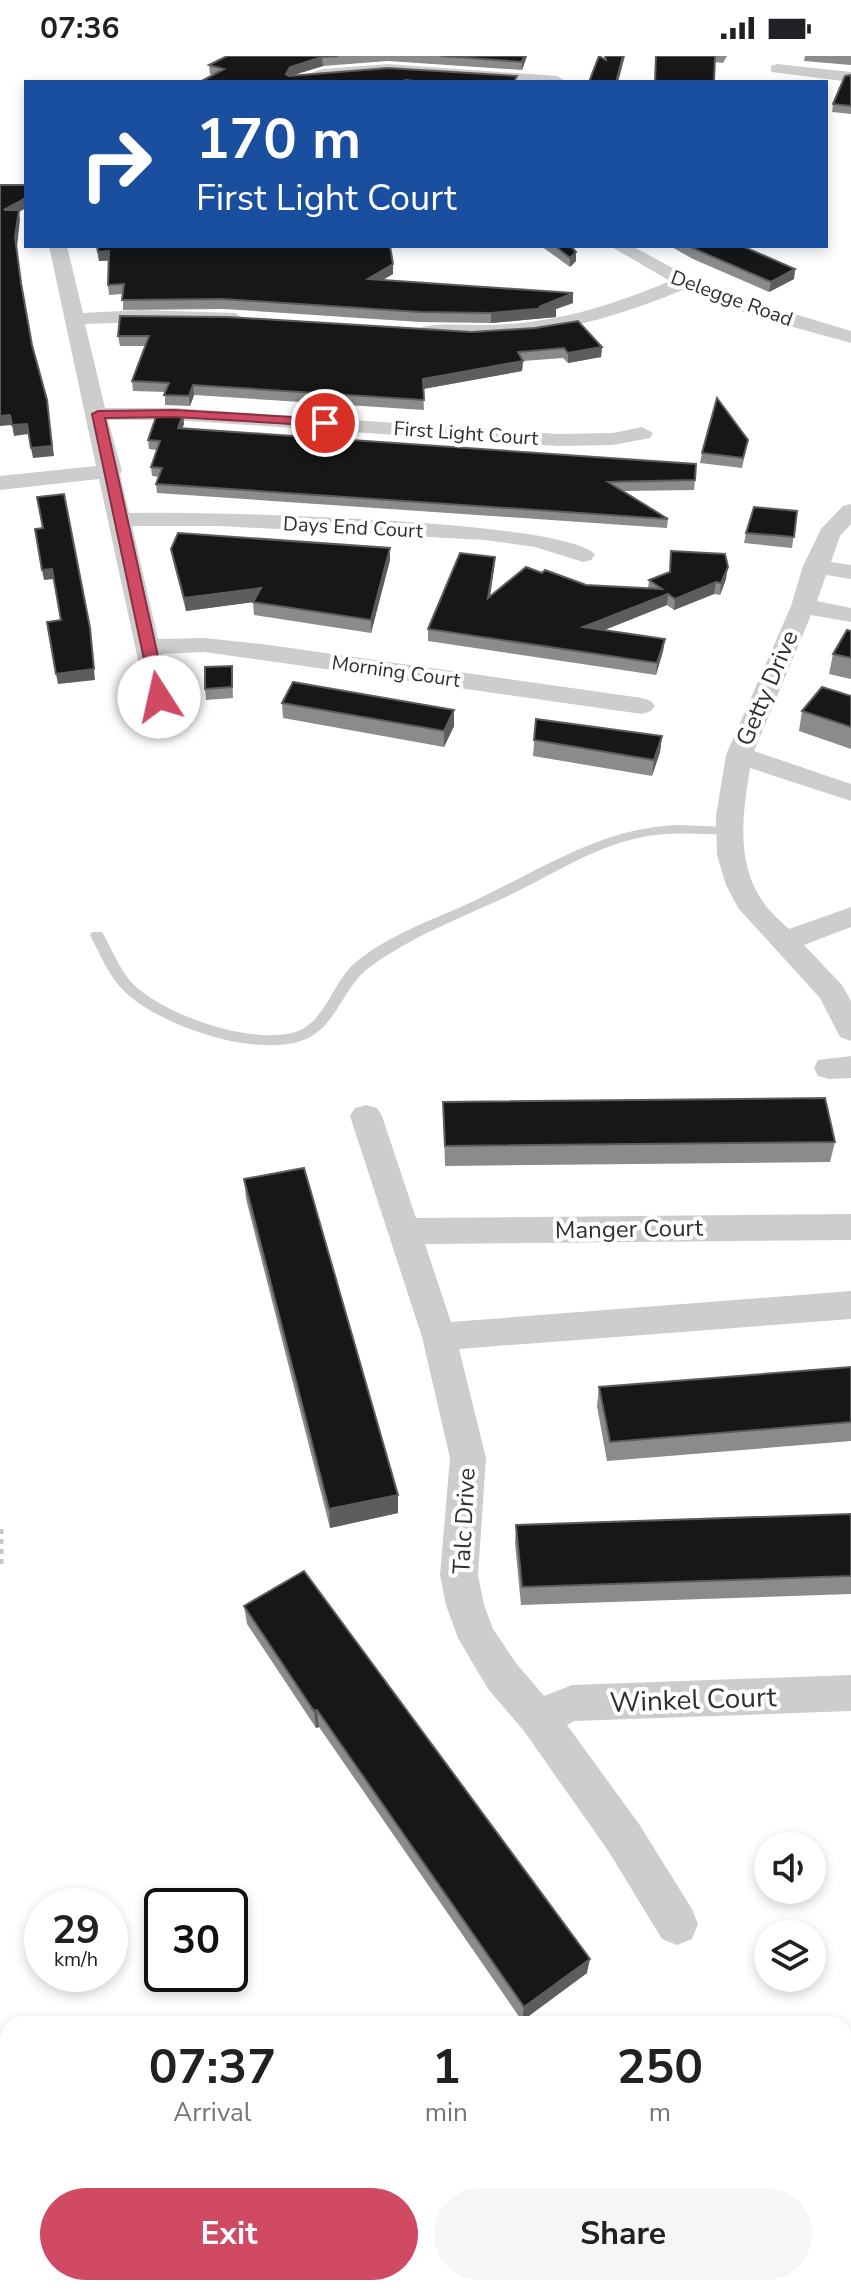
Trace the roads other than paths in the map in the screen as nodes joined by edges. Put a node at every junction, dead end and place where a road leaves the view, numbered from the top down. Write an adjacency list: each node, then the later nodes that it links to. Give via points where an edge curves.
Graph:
1 (772, 67): 3 (street)
2 (559, 76): 4 (street, via 361,67)
3 (851, 77)
4 (302, 80)
5 (58, 248): 8 (street)
6 (622, 248): 7 (street, Delegge Road)
7 (682, 283): 10 (street, via 621,309 554,325); 11 (street, Delegge Road)
8 (76, 319): 9 (street); 12 (street)
9 (254, 320)
10 (405, 329)
11 (851, 337)
12 (98, 414): 13 (street, First Light Court, via 175,414 558,440); 14 (street)
13 (642, 433)
14 (111, 471): 15 (street); 17 (street)
15 (0, 483)
16 (851, 511): 19 (street, Getty Drive, via 829,534)
17 (121, 520): 18 (street, Days End Court, via 175,517 489,535 548,543); 23 (street)
18 (583, 555)
19 (815, 566): 20 (street); 21 (street, Getty Drive)
20 (851, 572)
21 (803, 606): 22 (street); 26 (street, Getty Drive)
22 (851, 615)
23 (150, 647): 24 (street); 25 (street, Morning Court, via 248,650)
24 (159, 697)
25 (642, 706)
26 (739, 755): 27 (street); 28 (street, Getty Drive)
27 (851, 793)
28 (729, 831): 30 (lane, via 624,836 535,878 378,954 345,982 320,1025 295,1038 243,1038 149,1003 128,987); 31 (street, Getty Drive, via 740,885 752,908)
29 (851, 916): 31 (street)
30 (97, 935)
31 (784, 942): 32 (street, Getty Drive, via 832,992)
32 (851, 1030)
33 (366, 1116): 35 (street, Talc Drive)
34 (851, 1227): 35 (street, Manger Court)
35 (407, 1231): 37 (street, Talc Drive)
36 (851, 1305): 37 (street)
37 (439, 1337): 39 (street, Talc Drive, via 468,1458 459,1575 465,1605 477,1638)
38 (851, 1693): 39 (street, Winkel Court, via 572,1703)
39 (538, 1718): 40 (street, Talc Drive, via 624,1838)
40 (677, 1924)

